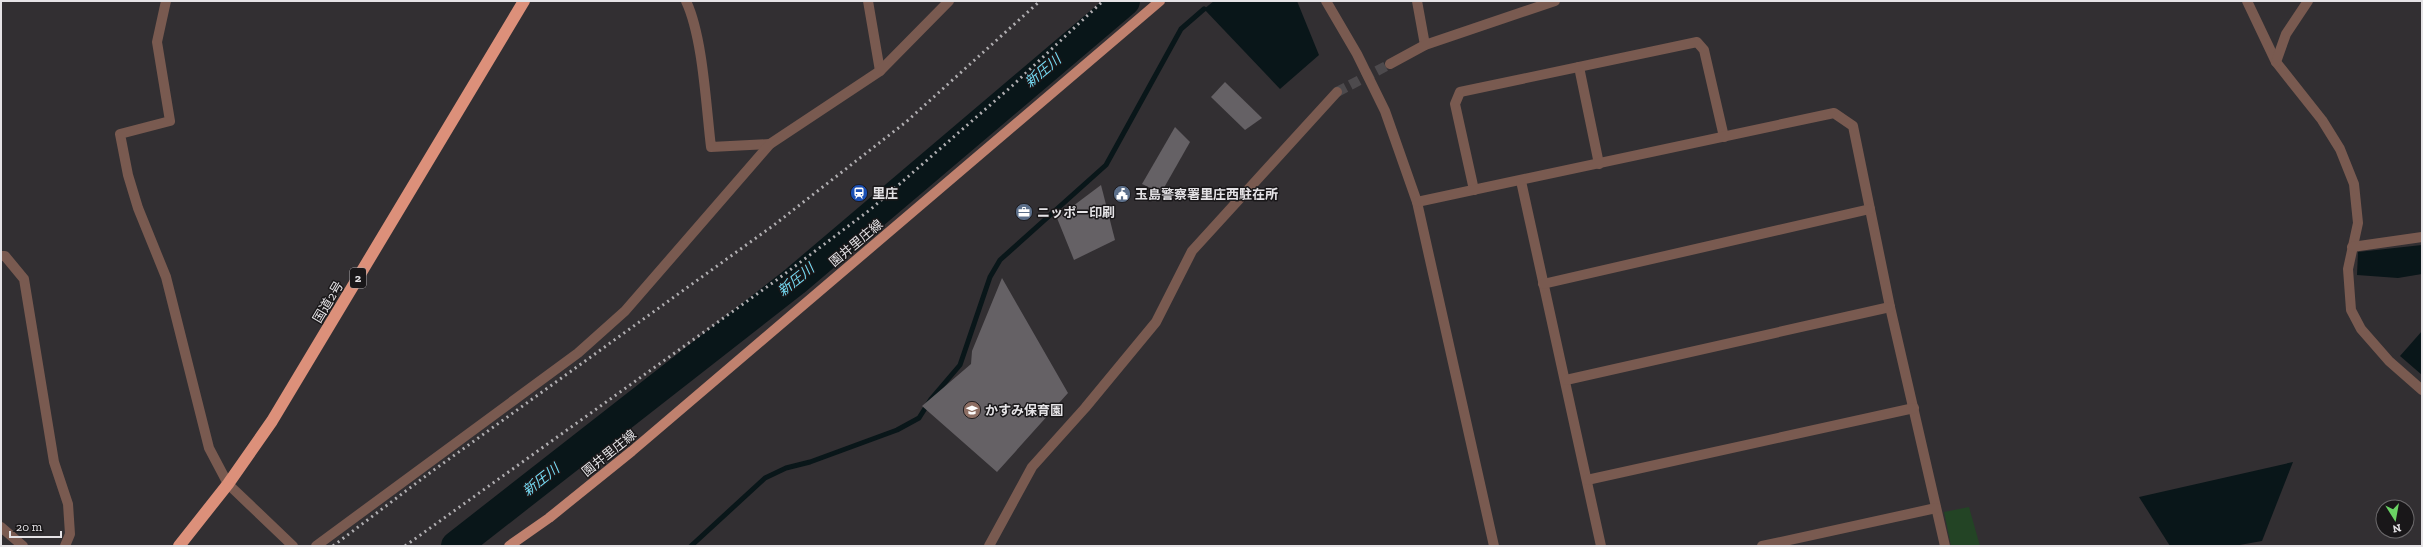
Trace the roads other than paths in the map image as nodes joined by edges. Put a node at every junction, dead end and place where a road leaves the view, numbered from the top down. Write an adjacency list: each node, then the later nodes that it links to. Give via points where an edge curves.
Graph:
1 (166, 1): 34 (street, via 158,42 170,121 120,134 138,208 166,277 209,448)
2 (524, 1): 34 (highway, 国道2号 / 2, via 280,408)
3 (686, 1): 19 (street, via 691,12 700,55 712,147)
4 (868, 1): 16 (street)
5 (949, 1): 16 (street)
6 (1160, 1): 42 (main road, 園井里庄線, via 632,452 550,518)
7 (1326, 1): 23 (street, via 1357,54 1385,111)
8 (1417, 1): 12 (street)
9 (1555, 1): 12 (street)
10 (2247, 1): 13 (street)
11 (2308, 1): 13 (street, via 2286,34)
12 (1426, 45): 14 (street)
13 (2276, 62): 26 (street, via 2322,120 2340,149 2354,184 2358,222)
14 (1390, 64)
15 (1579, 67): 18 (street, via 1697,42 1704,50); 20 (street); 22 (street, via 1460,92 1455,104)
16 (880, 71): 19 (street)
17 (1337, 92): 43 (street, via 1192,251 1156,322 1032,467)
18 (1724, 137): 20 (street); 24 (street, via 1834,113 1853,126)
19 (770, 144): 41 (street, via 625,311 578,353)
20 (1599, 164): 21 (street)
21 (1521, 181): 22 (street); 28 (street)
22 (1474, 190): 23 (street)
23 (1417, 202): 44 (street)
24 (1870, 210): 28 (street); 29 (street)
25 (2422, 237): 26 (street)
26 (2352, 247): 31 (street, via 2348,269 2351,310 2361,329 2389,361)
27 (1, 256): 38 (street, via 6,256 24,279 54,462 68,504 70,534)
28 (1543, 284): 30 (street)
29 (1890, 307): 30 (street); 32 (street)
30 (1566, 380): 33 (street)
31 (2422, 390)
32 (1914, 408): 33 (street); 35 (street)
33 (1587, 480): 45 (street)
34 (228, 484): 39 (highway, 国道2号 / 2); 40 (street)
35 (1936, 508): 46 (street); 47 (street)
36 (1, 527): 37 (street)
37 (23, 546)
38 (65, 546)
39 (179, 546)
40 (293, 546)
41 (316, 546)
42 (510, 546)
43 (989, 546)
44 (1494, 546)
45 (1601, 546)
46 (1762, 546)
47 (1945, 546)

